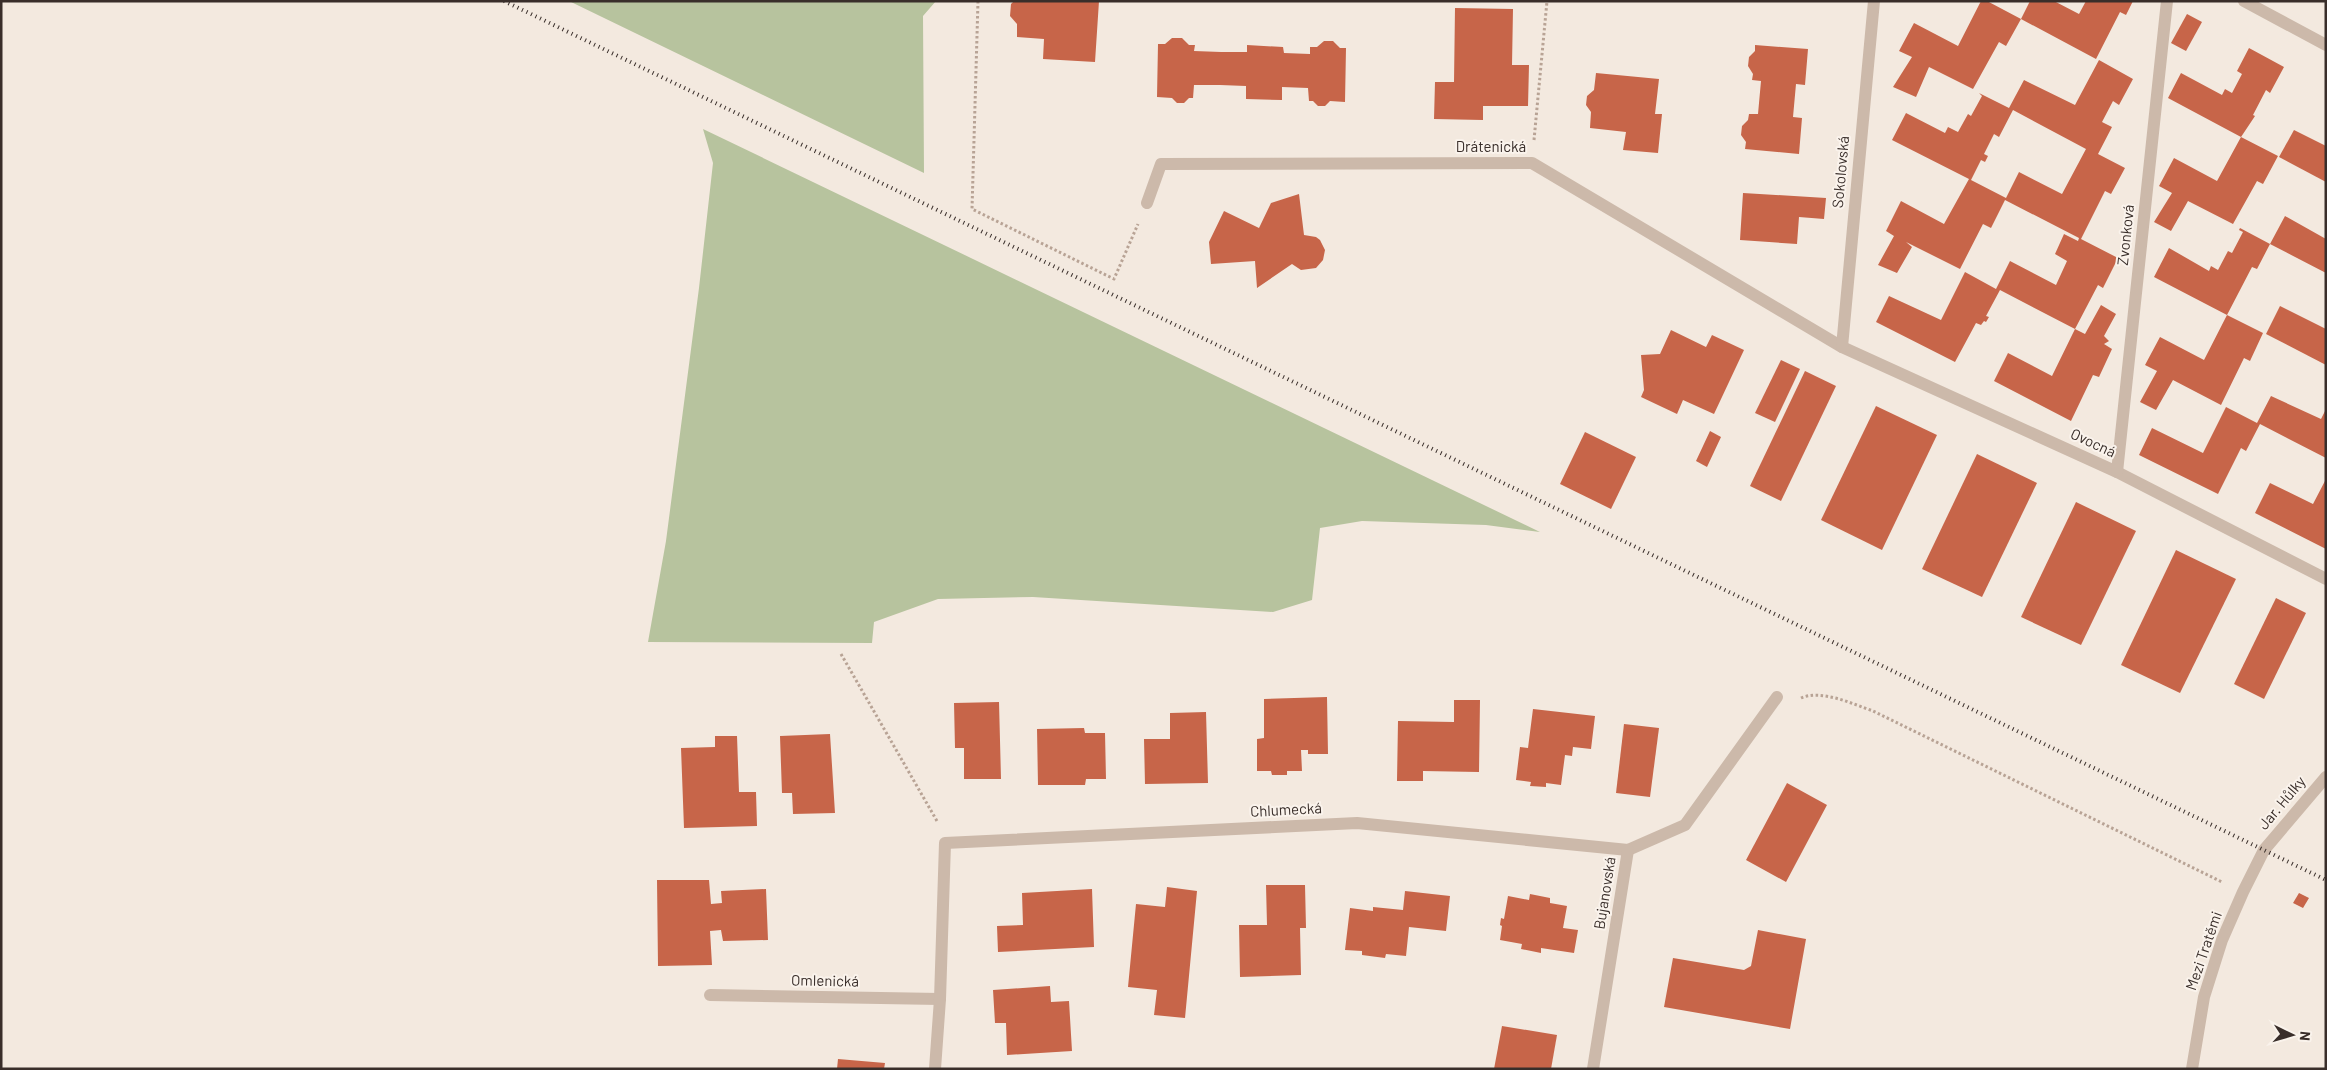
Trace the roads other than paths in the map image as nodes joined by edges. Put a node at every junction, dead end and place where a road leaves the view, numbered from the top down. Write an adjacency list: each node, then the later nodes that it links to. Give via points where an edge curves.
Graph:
1 (1874, 1): 6 (street, Sokolovská)
2 (2167, 1): 7 (street, Zvonková)
3 (2244, 1): 4 (street)
4 (2326, 45)
5 (1147, 203): 6 (street, Drátenická, via 1161,164 1532,163)
6 (1842, 346): 7 (street, Ovocná)
7 (2117, 472): 8 (street, Ovocná)
8 (2326, 579)
9 (1777, 697): 11 (street, Bujanovská, via 1685,825)
10 (2326, 777): 12 (street, Jar. Hůlky)
11 (1628, 850): 14 (street, Chlumecká, via 1357,823 945,843); 16 (street, Bujanovská)
12 (2264, 850): 17 (street, Mezi Tratěmi, via 2222,940 2204,997)
13 (710, 996): 14 (street, Omlenická)
14 (940, 999): 15 (street)
15 (935, 1069)
16 (1592, 1069)
17 (2192, 1069)

